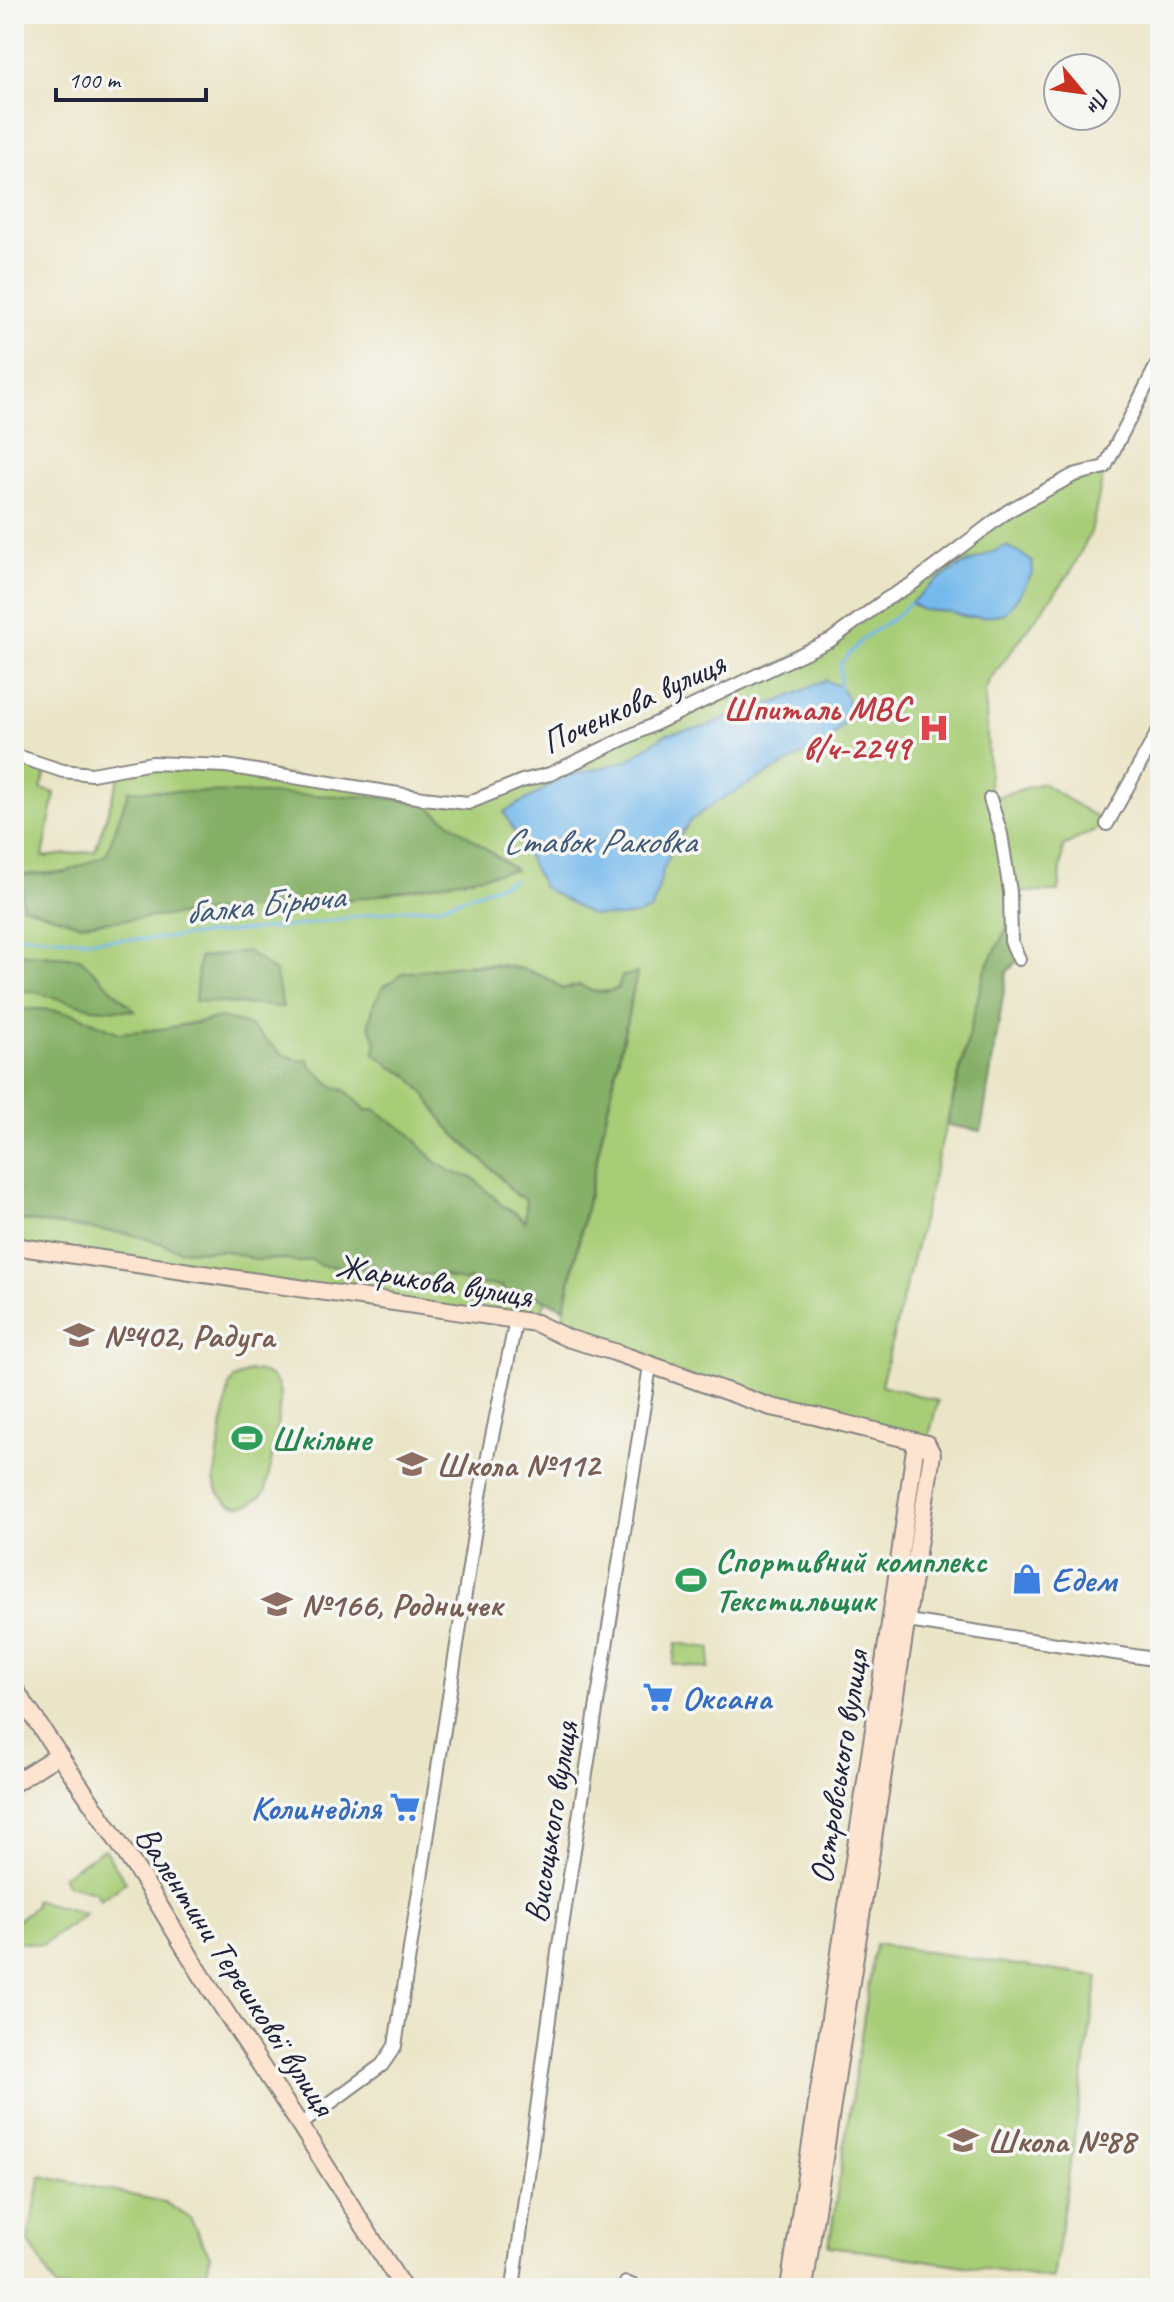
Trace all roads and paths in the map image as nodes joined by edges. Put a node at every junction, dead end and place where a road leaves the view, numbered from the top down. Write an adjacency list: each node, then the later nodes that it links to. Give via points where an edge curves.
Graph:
1 (1160, 359): 3 (street, Поченкова вулиця, via 1105,467 1074,475 1008,511 831,640 550,774 468,803 226,766 152,763 92,774)
2 (1160, 728): 5 (street)
3 (14, 755)
4 (990, 799): 6 (street, via 1010,892 1011,941)
5 (1107, 824)
6 (1019, 959)
7 (14, 1246): 8 (street, Жарикова вулиця)
8 (516, 1320): 9 (street, Жарикова вулиця); 16 (street, via 481,1490 395,2046 382,2065)
9 (650, 1366): 10 (street, Жарикова вулиця, via 771,1407); 19 (street, Висоцького вулиця, via 558,1952)
10 (927, 1444): 11 (street, Островського вулиця, via 932,1454); 21 (street, Островського вулиця, via 915,1449)
11 (908, 1621): 12 (street); 22 (street, Островського вулиця)
12 (1160, 1660)
13 (14, 1688): 14 (street, Валентини Терешкової вулиця)
14 (58, 1755): 15 (street); 16 (street, Валентини Терешкової вулиця)
15 (14, 1783)
16 (300, 2125): 18 (street, Валентини Терешкової вулиця)
17 (626, 2283): 20 (street)
18 (403, 2288)
19 (513, 2288)
20 (639, 2288)
21 (789, 2288)
22 (804, 2288)

